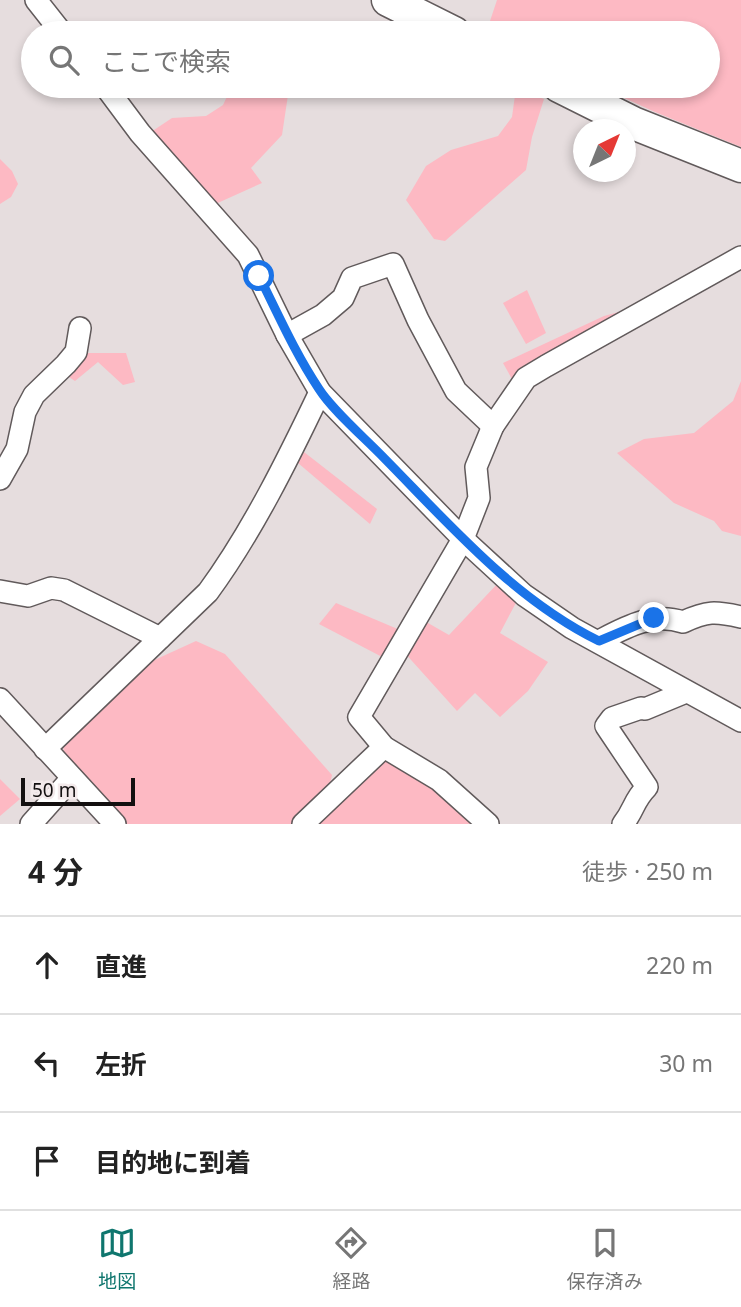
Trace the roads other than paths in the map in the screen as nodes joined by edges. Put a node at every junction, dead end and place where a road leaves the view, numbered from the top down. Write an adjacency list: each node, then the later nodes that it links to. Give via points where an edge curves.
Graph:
1 (36, 0): 3 (street)
2 (388, 0): 4 (highway)
3 (53, 21)
4 (430, 21)
5 (114, 98): 10 (street, via 248,255)
6 (583, 98): 7 (highway)
7 (741, 166)
8 (741, 257): 12 (street, via 526,378)
9 (80, 328): 13 (street, via 76,352 34,395 25,412 17,449)
10 (287, 335): 11 (street); 12 (street, via 343,298 352,278 393,264 456,391)
11 (320, 392): 14 (street); 17 (street, via 227,566 208,592)
12 (492, 426): 14 (street, via 476,467 480,498)
13 (0, 480)
14 (463, 539): 18 (street, via 524,594); 22 (street, via 359,717)
15 (0, 591): 17 (street, via 27,596 51,588 64,590)
16 (741, 617): 18 (street, via 714,611 683,622 654,618)
17 (160, 638): 23 (street)
18 (599, 641): 19 (street)
19 (686, 692): 21 (street); 25 (street, via 612,718 606,726 647,787 635,799)
20 (0, 699): 23 (street)
21 (741, 721)
22 (384, 747): 28 (street); 29 (street, via 439,780)
23 (46, 749): 24 (street)
24 (72, 778): 26 (street); 27 (street)
25 (634, 819)
26 (31, 824)
27 (115, 824)
28 (303, 824)
29 (488, 824)

